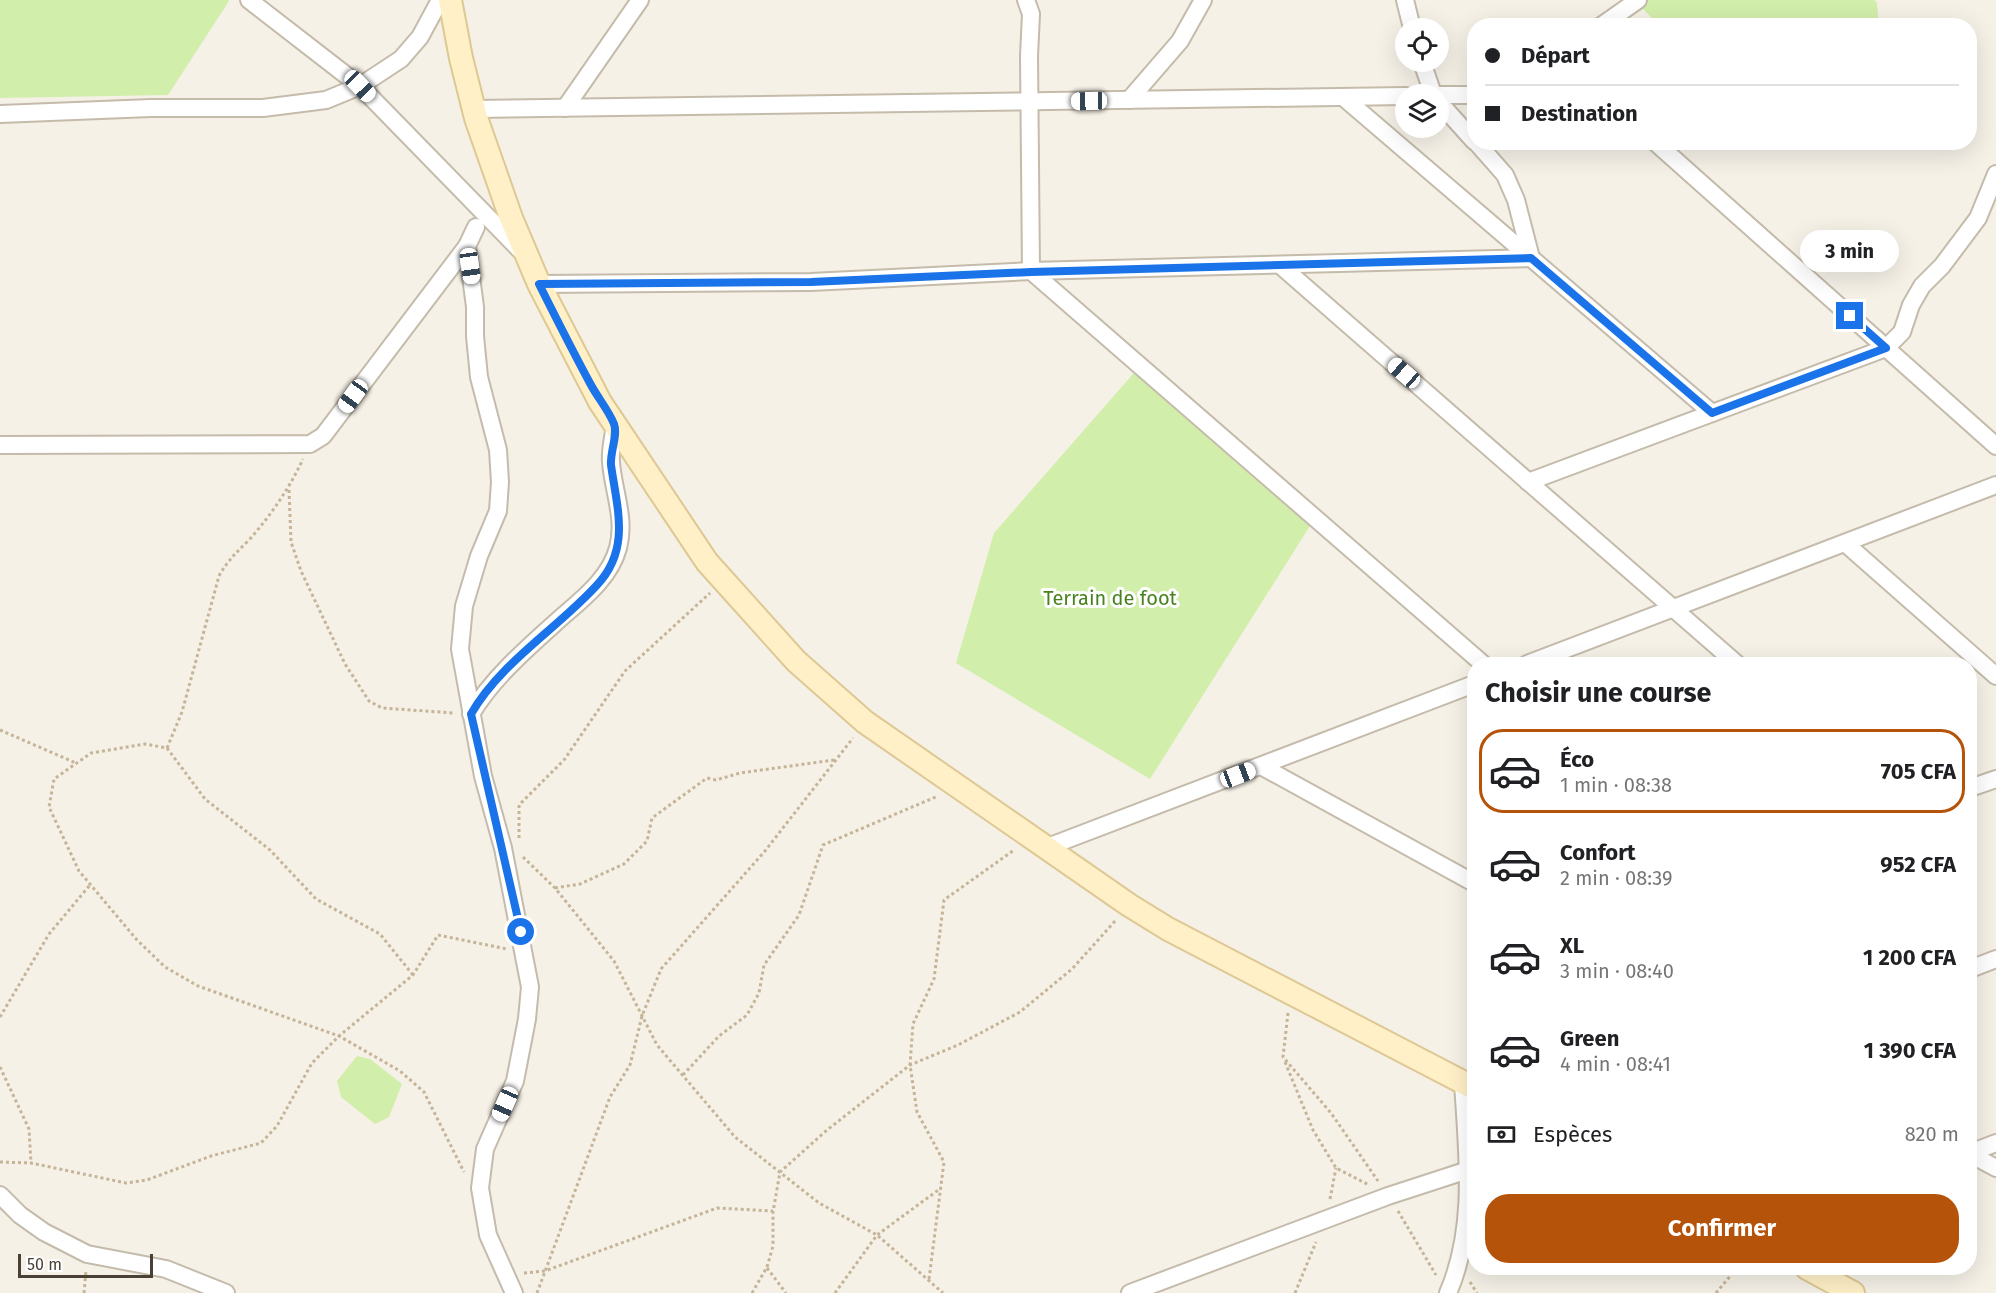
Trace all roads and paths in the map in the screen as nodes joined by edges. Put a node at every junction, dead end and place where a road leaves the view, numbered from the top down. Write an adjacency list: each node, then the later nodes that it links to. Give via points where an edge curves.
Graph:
1 (249, 0): 11 (street)
2 (440, 0): 11 (street, via 420,37 401,58)
3 (450, 0): 19 (main road)
4 (640, 0): 18 (street)
5 (1026, 0): 17 (street, via 1031,14)
6 (1203, 0): 16 (street, via 1180,41)
7 (1405, 0): 9 (street)
8 (1638, 0): 10 (street)
9 (1410, 18)
10 (1612, 18)
11 (360, 86): 21 (street, via 326,100 263,108); 28 (street)
12 (1449, 95): 13 (street)
13 (1467, 95)
14 (1395, 96): 15 (street)
15 (1343, 97): 16 (street); 29 (street)
16 (1129, 100): 17 (street)
17 (1029, 102): 18 (street); 31 (street)
18 (565, 108): 19 (street)
19 (474, 109): 28 (main road)
20 (1449, 113): 22 (street)
21 (0, 114)
22 (1467, 133)
23 (1482, 150): 29 (street, via 1505,175 1516,200)
24 (1664, 150): 33 (street)
25 (1996, 174): 33 (street, via 1978,218 1922,286 1902,332)
26 (476, 227): 27 (street)
27 (467, 246): 36 (street, via 323,436); 52 (street, via 476,307 479,377 498,450 500,482 498,511 464,606 460,649)
28 (526, 256): 32 (main road)
29 (1531, 258): 30 (street); 34 (street)
30 (1281, 265): 31 (street); 39 (street)
31 (1031, 272): 32 (street, via 811,282); 45 (street)
32 (539, 284): 35 (main road)
33 (1886, 348): 34 (street); 38 (street)
34 (1712, 413): 39 (street)
35 (615, 426): 43 (main road); 52 (street, via 611,464 620,535 614,561 598,584 480,698)
36 (310, 444): 37 (street); 41 (path)
37 (0, 445)
38 (1996, 446)
39 (1528, 482): 44 (street)
40 (1996, 485): 42 (street)
41 (289, 490): 52 (path, via 291,542 301,571 345,664 369,701 382,708); 55 (path, via 228,560 219,576 182,711)
42 (1845, 543): 44 (street); 48 (street)
43 (723, 582): 53 (main road, via 796,661); 64 (path, via 625,670 564,760 519,805)
44 (1673, 609): 46 (street); 47 (street)
45 (1475, 657)
46 (1546, 657)
47 (1729, 657)
48 (1974, 657)
49 (1977, 659): 50 (street)
50 (1996, 676)
51 (1467, 687): 58 (street)
52 (471, 714): 63 (street, via 489,804)
53 (865, 722): 56 (path); 61 (main road)
54 (0, 730): 57 (path)
55 (166, 748): 57 (path, via 145,744 91,753); 72 (path, via 205,799 270,850 316,899 380,934)
56 (836, 760): 67 (path, via 716,780 707,778 652,818 646,841 624,864 580,884); 74 (path, via 765,851 661,969)
57 (77, 763): 66 (path, via 54,779 49,807 79,871)
58 (1261, 766): 62 (street); 65 (street)
59 (1996, 778): 60 (street)
60 (1977, 785)
61 (956, 788): 62 (main road); 80 (path, via 824,845 799,915 764,964 759,993 747,1015 719,1036)
62 (1038, 843): 68 (main road); 78 (path, via 944,900 934,979 913,1024)
63 (503, 848): 64 (path); 69 (street)
64 (520, 854): 67 (path)
65 (1467, 879)
66 (90, 885): 75 (path, via 49,934); 76 (path, via 165,967 198,986)
67 (555, 888): 74 (path, via 614,961)
68 (1129, 905): 73 (main road); 78 (path, via 1072,969 1020,1012)
69 (525, 953): 72 (path, via 438,935); 100 (street, via 530,987 523,1042 515,1081 485,1149 480,1188 488,1235)
70 (1996, 959): 71 (street)
71 (1977, 966)
72 (413, 975): 76 (path)
73 (1290, 994): 77 (path); 81 (main road)
74 (642, 1016): 80 (path, via 657,1045); 99 (path, via 630,1065 610,1097)
75 (0, 1017)
76 (339, 1036): 86 (path, via 312,1063 277,1126 261,1143 211,1155 147,1180 126,1183); 90 (path, via 400,1071 424,1092)
77 (1283, 1057): 93 (path, via 1331,1113); 93 (path, via 1313,1131 1336,1168)
78 (910, 1065): 89 (path); 91 (path, via 917,1112 945,1162)
79 (0, 1066): 86 (path, via 29,1129)
80 (683, 1076): 89 (path, via 735,1137)
81 (1467, 1084)
82 (1996, 1143): 83 (street)
83 (1977, 1150)
84 (1977, 1157): 87 (street)
85 (0, 1162): 86 (path)
86 (31, 1162)
87 (1996, 1168)
88 (1467, 1169): 93 (street)
89 (780, 1172): 94 (path); 96 (path, via 819,1203)
90 (466, 1177)
91 (942, 1188): 96 (path); 103 (path)
92 (0, 1195): 97 (street, via 36,1226)
93 (1388, 1196): 104 (path); 113 (street)
94 (773, 1211): 98 (path, via 773,1246); 99 (path, via 717,1208)
95 (1467, 1213): 104 (street, via 1461,1256)
96 (878, 1235): 103 (path); 111 (path)
97 (87, 1254): 105 (path); 106 (street, via 166,1269)
98 (767, 1267): 109 (path); 110 (path)
99 (545, 1271): 100 (path); 108 (path)
100 (504, 1275): 107 (street)
101 (1731, 1275): 114 (path)
102 (1821, 1275): 115 (main road)
103 (929, 1279): 112 (path)
104 (1443, 1289)
105 (84, 1293)
106 (226, 1293)
107 (514, 1293)
108 (537, 1293)
109 (752, 1293)
110 (786, 1293)
111 (835, 1293)
112 (943, 1293)
113 (1130, 1293)
114 (1716, 1293)
115 (1853, 1293)

